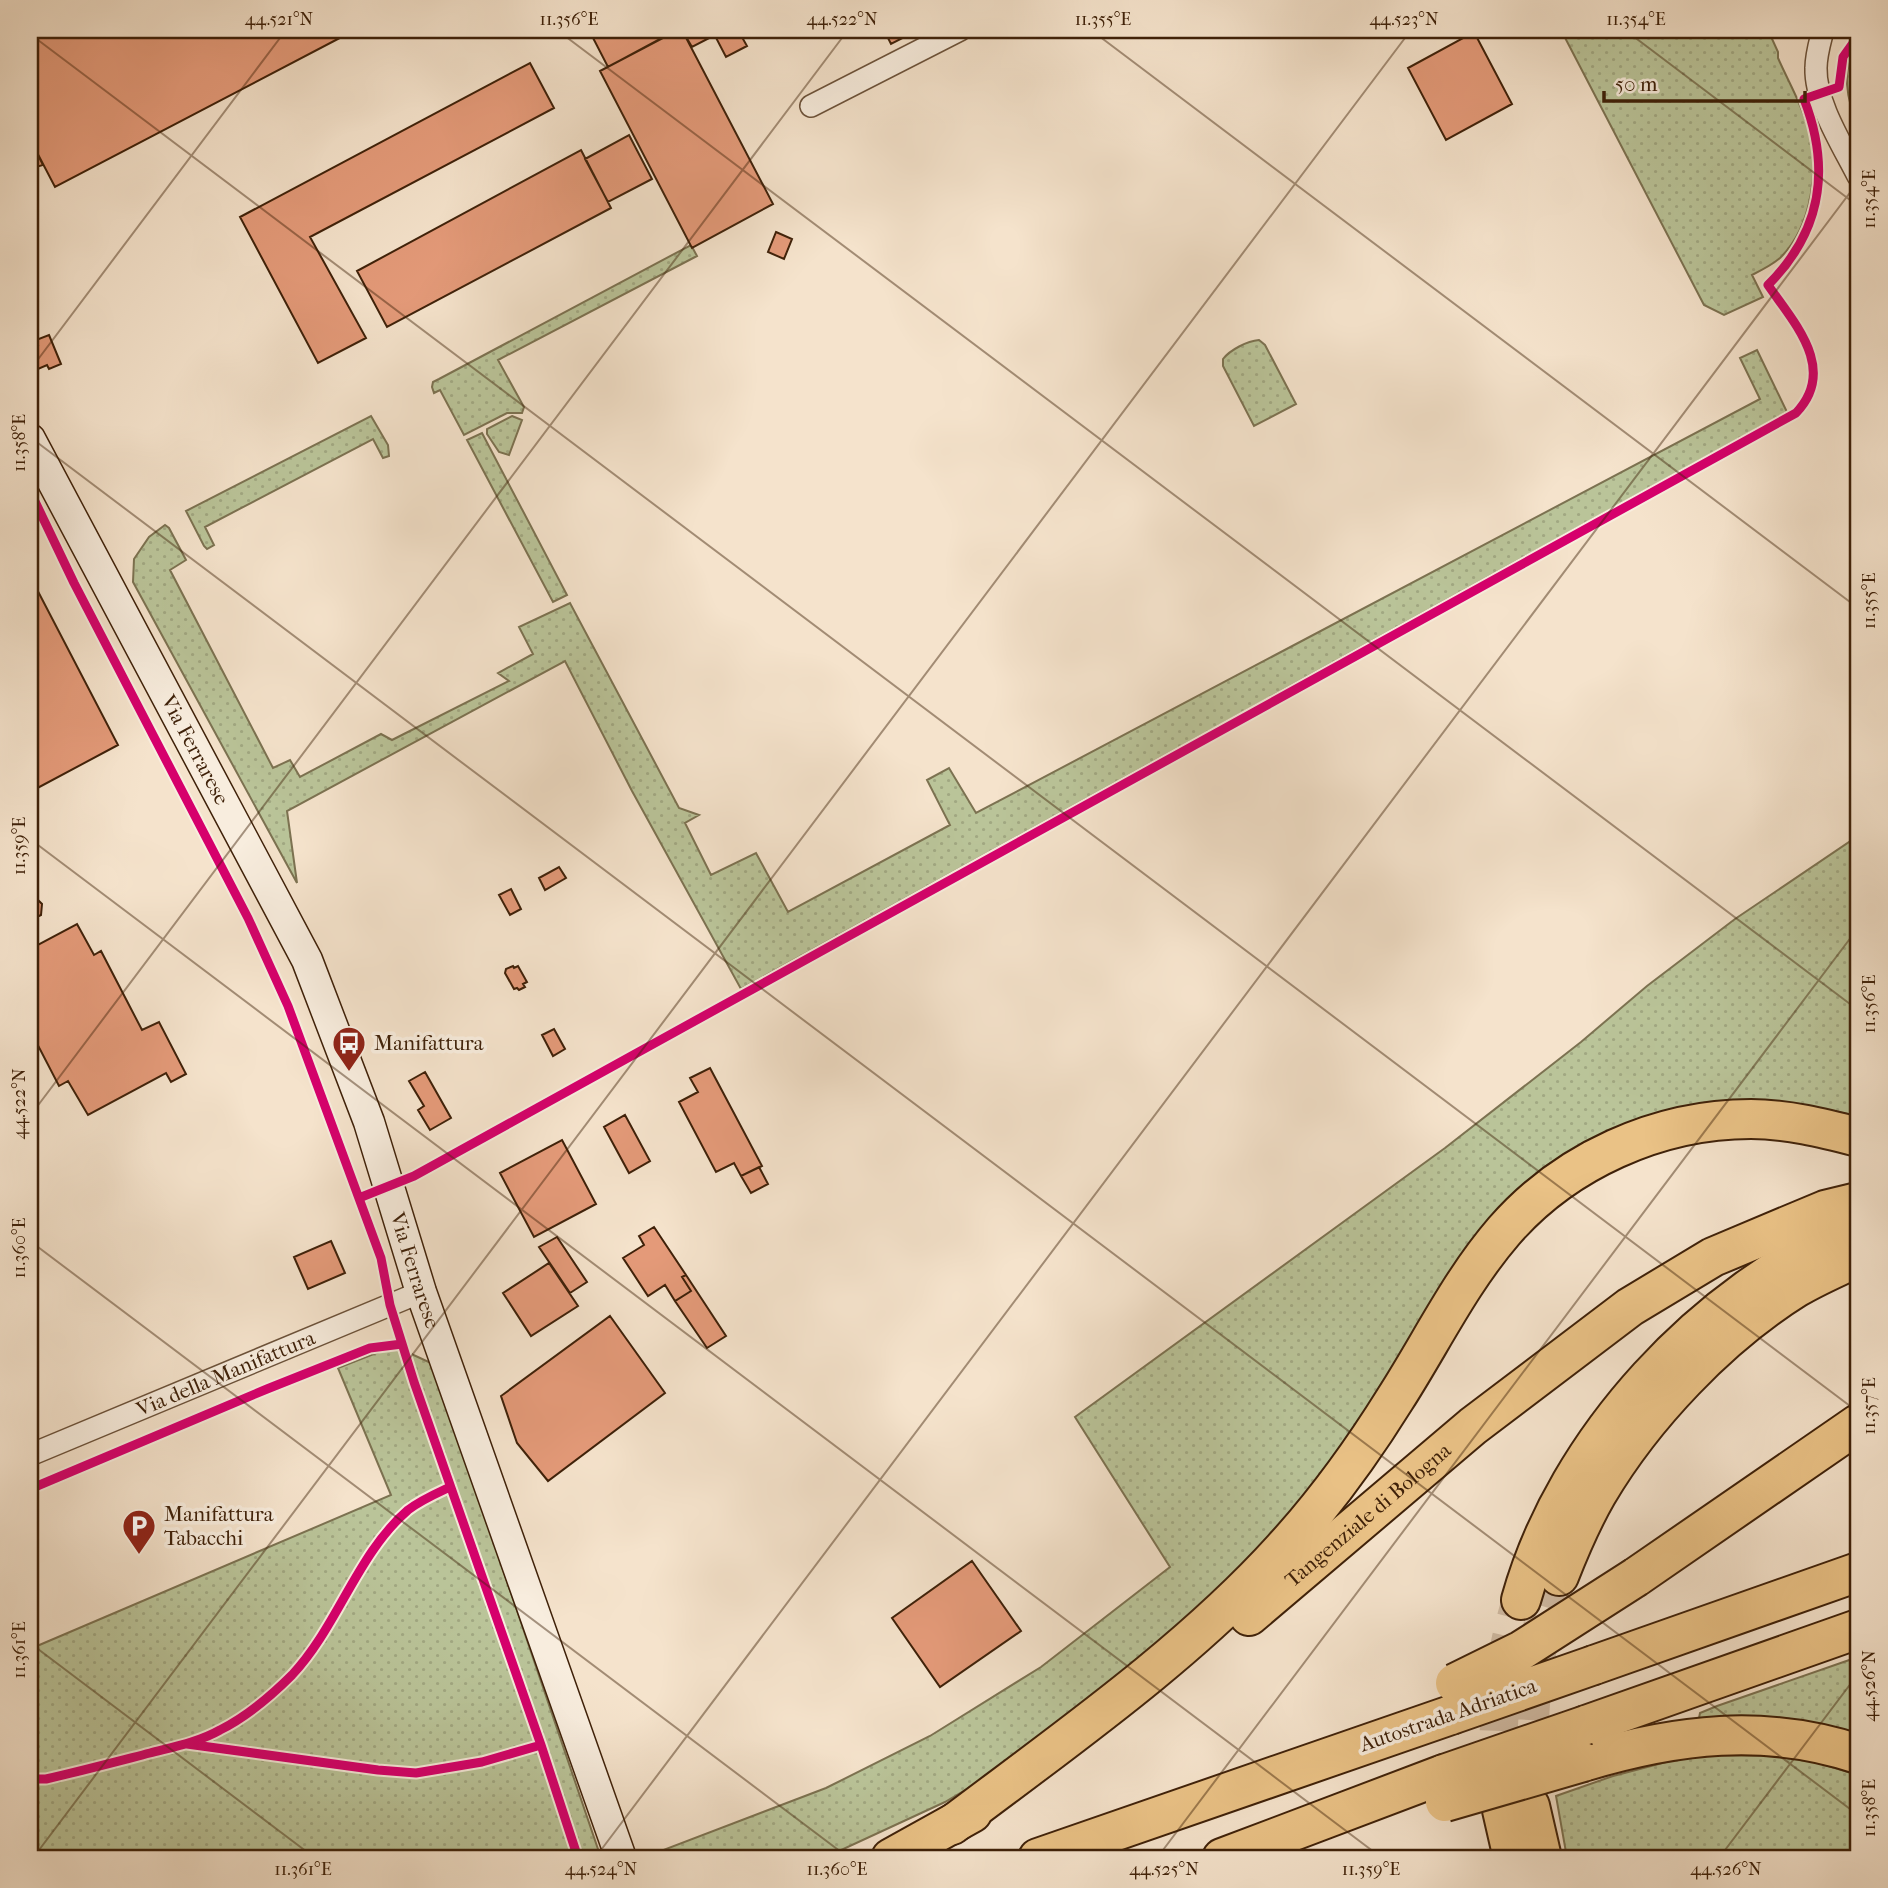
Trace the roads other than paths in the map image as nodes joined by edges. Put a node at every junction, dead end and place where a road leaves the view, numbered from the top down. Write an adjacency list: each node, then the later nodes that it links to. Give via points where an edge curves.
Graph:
1 (960, 30): 3 (street)
2 (1823, 30): 4 (street, via 1816,63 1818,85)
3 (811, 106)
4 (1858, 176)
5 (30, 439): 10 (main road, Via Ferrarese, via 307,960 369,1122)
6 (1858, 1136): 21 (highway, via 1752,1119 1704,1122 1658,1132 1614,1149 1571,1172 1531,1202 1479,1265 1341,1478 1282,1550 1158,1665)
7 (1858, 1202): 21 (highway, Tangenziale di Bologna, via 1825,1210 1713,1257 1630,1307 1473,1426 1188,1667 1059,1762)
8 (1858, 1227): 15 (highway, via 1786,1263 1721,1307 1646,1379 1570,1485 1546,1530)
9 (1858, 1257): 14 (highway, via 1796,1288 1730,1337 1687,1378 1623,1454 1596,1495)
10 (421, 1292): 12 (street, Via della Manifattura); 22 (main road, Via Ferrarese)
11 (1858, 1424): 17 (highway, bridge)
12 (30, 1455)
13 (1858, 1572): 17 (highway, Autostrada Adriatica, bridge, via 1594,1665)
14 (1559, 1576)
15 (1521, 1600)
16 (1858, 1629): 18 (highway)
17 (1453, 1699): 24 (highway, Autostrada Adriatica, via 1187,1806)
18 (1585, 1744): 19 (highway, via 1733,1734 1786,1737); 20 (highway, bridge)
19 (1858, 1754)
20 (1444, 1788): 25 (highway); 26 (highway)
21 (952, 1825): 23 (highway, Tangenziale di Bologna)
22 (621, 1858)
23 (891, 1858)
24 (1038, 1858)
25 (1222, 1858)
26 (1242, 1858)
27 (1513, 1858): 28 (highway, via 1516,1808)
28 (1542, 1858)

